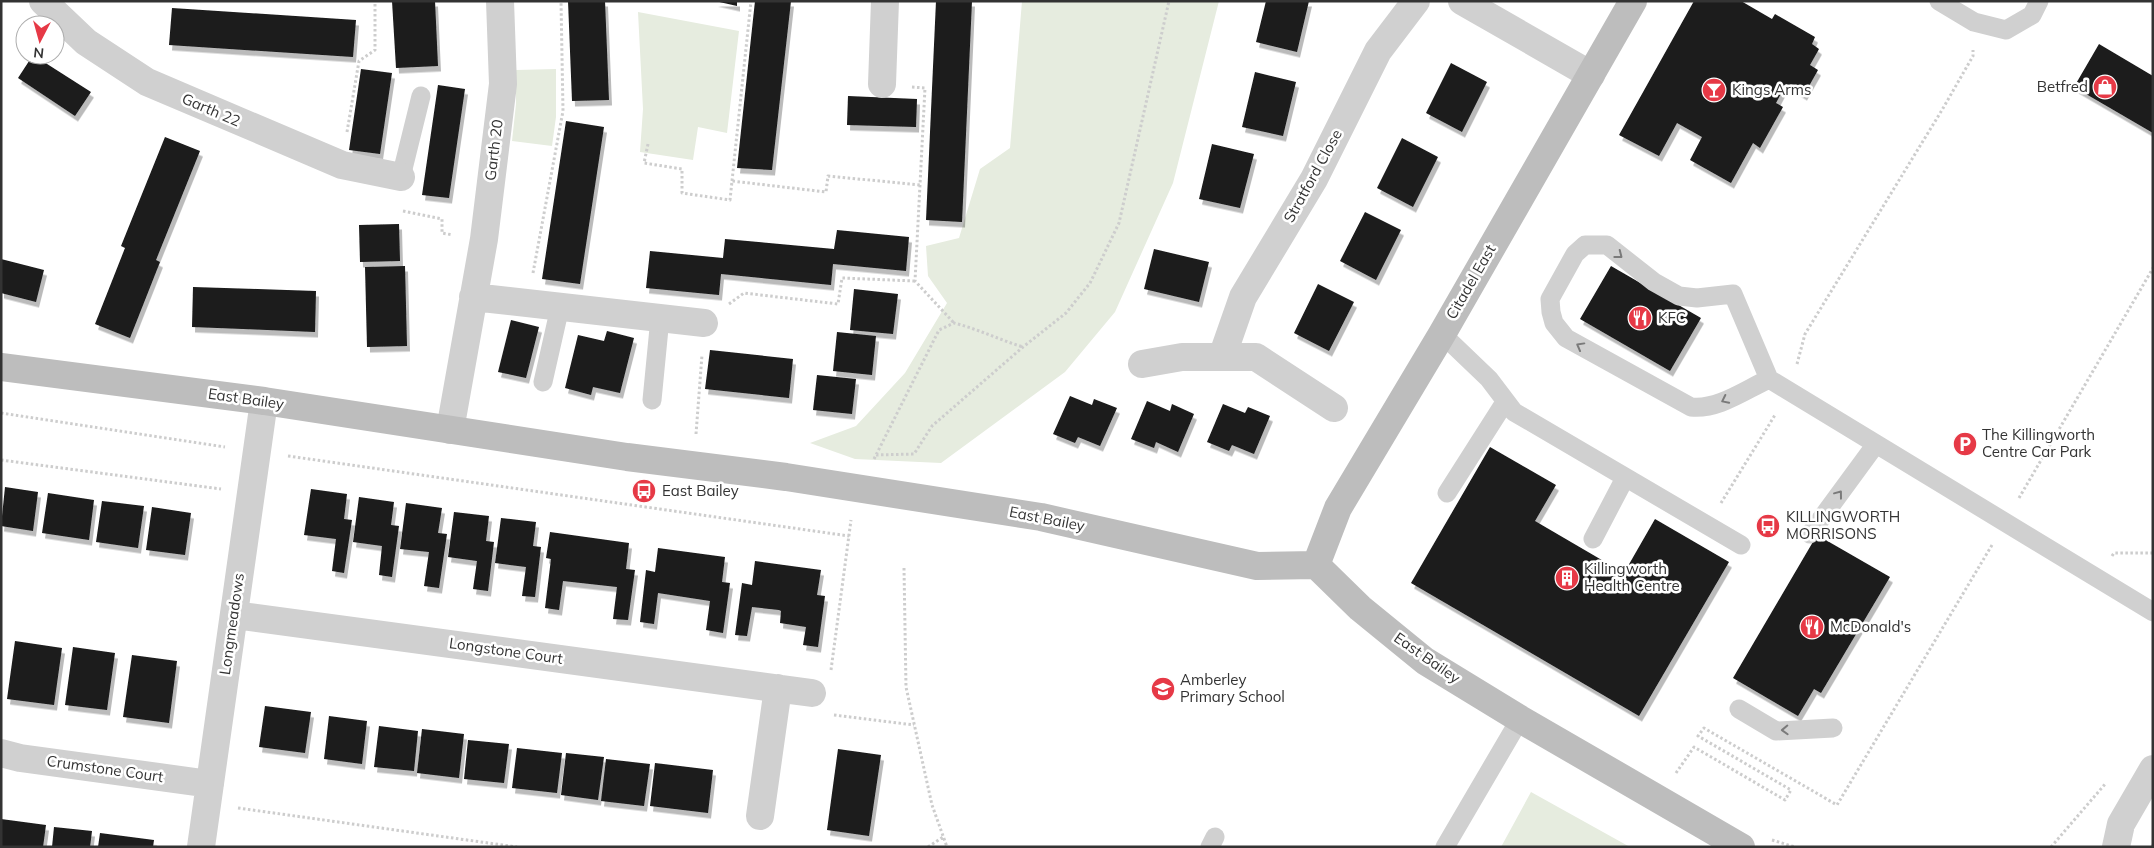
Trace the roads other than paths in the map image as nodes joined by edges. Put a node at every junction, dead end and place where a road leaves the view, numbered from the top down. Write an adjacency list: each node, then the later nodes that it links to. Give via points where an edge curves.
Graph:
1 (43, 1): 12 (street, Garth 22, via 86,42 147,82 342,165)
2 (500, 1): 13 (street, Garth 20, via 503,84 484,239)
3 (885, 1): 10 (street)
4 (1416, 1): 18 (street, Stratford Close, via 1378,51 1314,179 1243,297)
5 (1462, 1): 9 (street)
6 (1633, 1): 9 (street, Citadel East)
7 (1939, 1): 8 (lane, via 1974,22 2006,30 2032,16)
8 (2039, 1)
9 (1590, 74): 17 (street, Citadel East)
10 (882, 84)
11 (422, 96): 12 (lane)
12 (401, 177)
13 (473, 297): 14 (street); 27 (street, Garth 20)
14 (560, 307): 15 (street); 22 (lane)
15 (660, 318): 16 (street); 23 (lane)
16 (704, 323)
17 (1442, 334): 25 (lane, via 1488,379); 34 (street, Citadel East, via 1338,508)
18 (1222, 357): 19 (street, via 1182,357); 26 (street, via 1256,357)
19 (1142, 364)
20 (1, 367): 24 (street, East Bailey)
21 (1770, 380): 21 (lane, one-way to 21, via 1717,404 1691,407 1566,338 1559,331 1551,312 1550,299 1575,254 1585,245 1607,245 1654,282 1679,296 1697,298 1733,294); 28 (lane)
22 (543, 382)
23 (652, 400)
24 (264, 401): 27 (street, East Bailey); 36 (street, Longmeadows)
25 (1505, 402): 29 (lane, via 1514,412); 30 (lane)
26 (1334, 408)
27 (450, 430): 34 (street, East Bailey, via 1041,517 1256,566)
28 (1876, 444): 31 (lane, one-way to 28); 35 (lane)
29 (1625, 478): 32 (lane); 33 (lane)
30 (1447, 493)
31 (1810, 534)
32 (1593, 539)
33 (1741, 545)
34 (1316, 565): 40 (street, East Bailey, via 1360,608 1425,661)
35 (2153, 612)
36 (234, 615): 37 (street, Longstone Court); 44 (street, Longmeadows)
37 (778, 688): 38 (street, Longstone Court); 45 (street)
38 (823, 694)
39 (1738, 709): 41 (lane, one-way to 39, via 1776,731)
40 (1520, 719): 48 (lane); 49 (street, East Bailey)
41 (1833, 728)
42 (1, 753): 44 (street, Crumstone Court)
43 (2153, 769): 46 (street)
44 (208, 794): 47 (street, Longmeadows)
45 (760, 816)
46 (2119, 836): 50 (street)
47 (201, 847)
48 (1445, 847)
49 (1742, 847)
50 (2099, 847)

